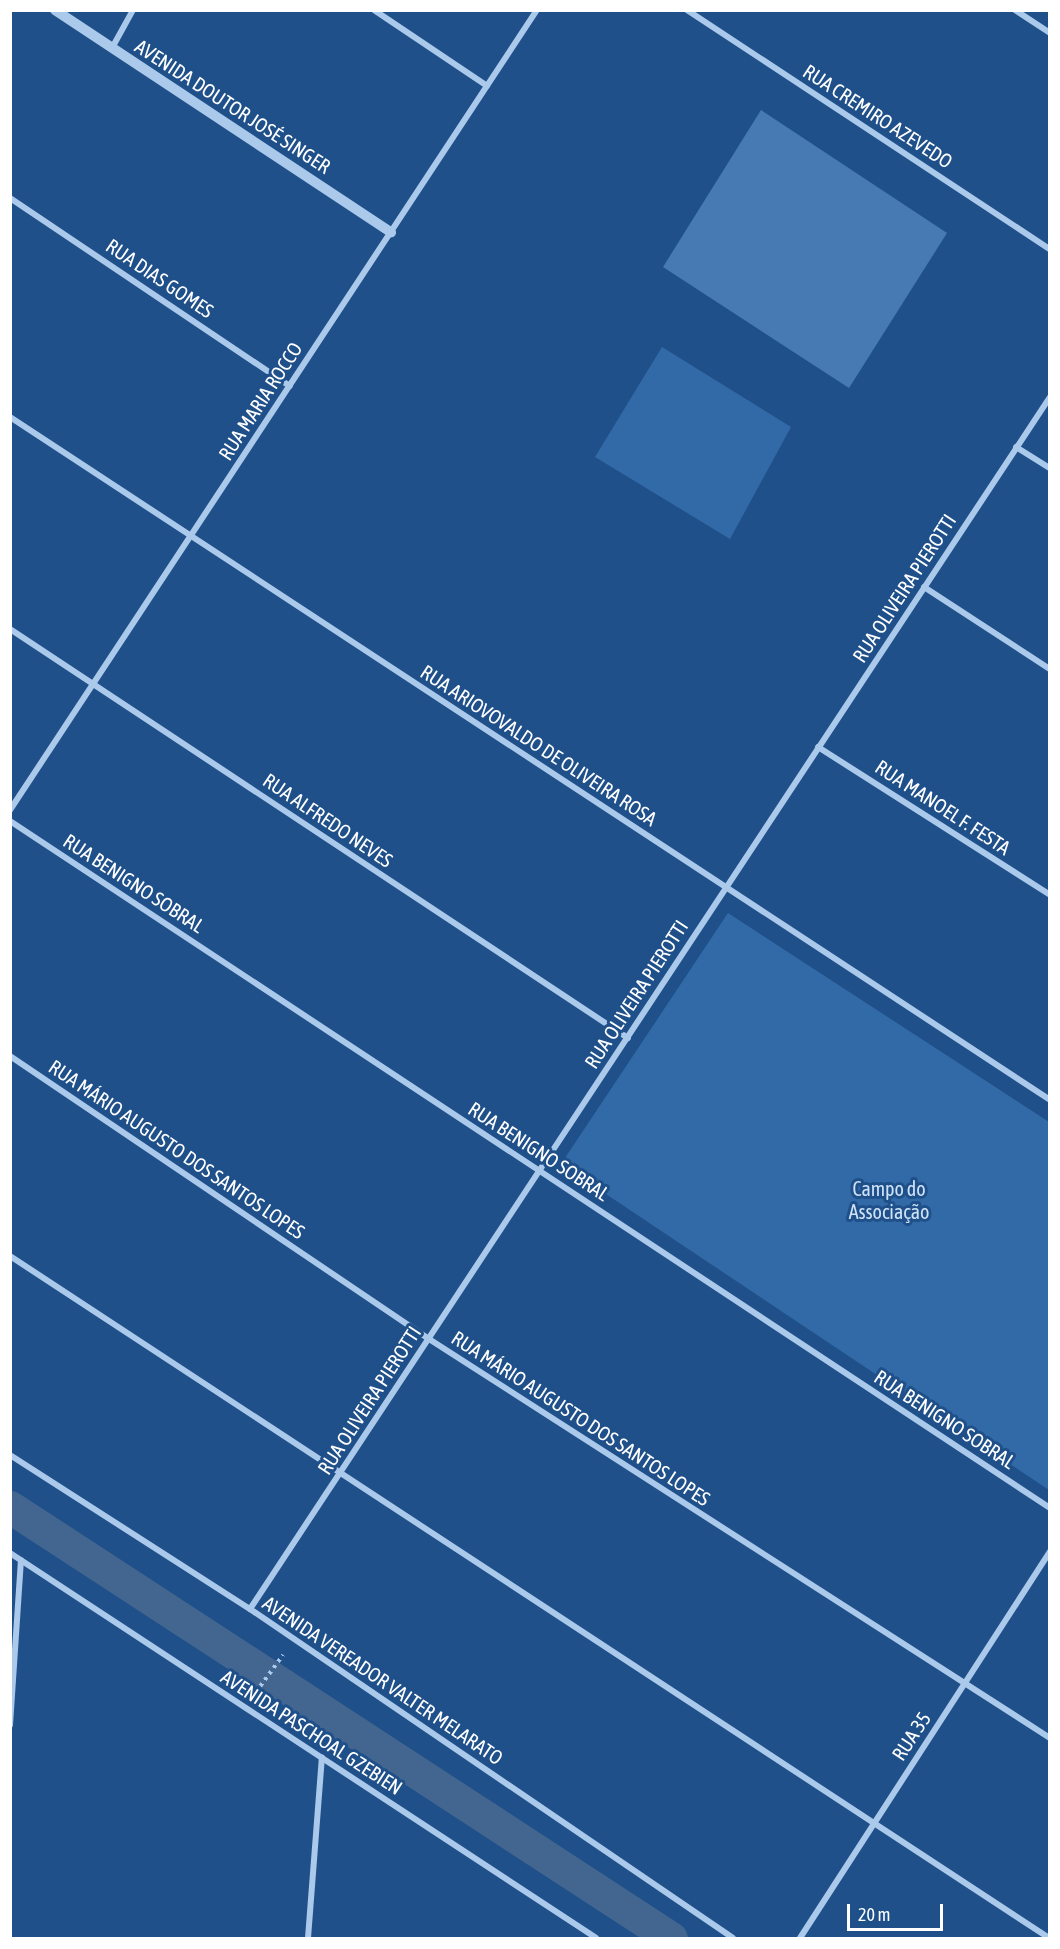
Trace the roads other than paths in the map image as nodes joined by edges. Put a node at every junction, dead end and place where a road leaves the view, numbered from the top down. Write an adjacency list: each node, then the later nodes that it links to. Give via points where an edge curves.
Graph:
1 (55, 10): 8 (street, AVENIDA DOUTOR JOSÉ SINGER)
2 (134, 10): 8 (street)
3 (374, 10): 9 (street)
4 (537, 10): 9 (street, RUA MARIA ROCCO)
5 (687, 10): 12 (street, RUA CREMIRO AZEVEDO)
6 (1015, 10): 7 (street)
7 (1050, 33)
8 (111, 48): 11 (street, AVENIDA DOUTOR JOSÉ SINGER)
9 (488, 86): 11 (street, RUA MARIA ROCCO)
10 (10, 198): 13 (street, RUA DIAS GOMES)
11 (391, 232): 13 (street, RUA MARIA ROCCO)
12 (1050, 249)
13 (290, 386): 18 (street, RUA MARIA ROCCO)
14 (1050, 397): 16 (street, RUA OLIVEIRA PIEROTTI)
15 (10, 417): 18 (street, RUA ARIOVOVALDO DE OLIVEIRA ROSA)
16 (1016, 447): 17 (street); 19 (street, RUA OLIVEIRA PIEROTTI)
17 (1050, 468)
18 (191, 536): 22 (street, RUA MARIA ROCCO); 26 (street, RUA ARIOVOVALDO DE OLIVEIRA ROSA)
19 (924, 587): 21 (street); 23 (street, RUA OLIVEIRA PIEROTTI)
20 (10, 629): 22 (street, RUA ALFREDO NEVES)
21 (1050, 669)
22 (94, 684): 24 (street, RUA MARIA ROCCO); 28 (street, RUA ALFREDO NEVES)
23 (818, 747): 26 (street, RUA OLIVEIRA PIEROTTI); 27 (street, RUA MANOEL F. FESTA)
24 (10, 810)
25 (10, 821): 31 (street, RUA BENIGNO SOBRAL)
26 (726, 888): 28 (street, RUA OLIVEIRA PIEROTTI); 30 (street, RUA ARIOVOVALDO DE OLIVEIRA ROSA)
27 (1050, 895)
28 (628, 1038): 31 (street, RUA OLIVEIRA PIEROTTI)
29 (10, 1056): 33 (street, RUA MÁRIO AUGUSTO DOS SANTOS LOPES)
30 (1050, 1100)
31 (539, 1171): 33 (street, RUA OLIVEIRA PIEROTTI); 36 (street, RUA BENIGNO SOBRAL)
32 (10, 1256): 35 (street)
33 (429, 1339): 35 (street, RUA OLIVEIRA PIEROTTI); 41 (street, RUA MÁRIO AUGUSTO DOS SANTOS LOPES)
34 (10, 1455): 40 (street, AVENIDA VEREADOR VALTER MELARATO)
35 (340, 1473): 40 (street, RUA OLIVEIRA PIEROTTI); 45 (street)
36 (1050, 1508)
37 (1050, 1551): 41 (street, RUA 35)
38 (10, 1553): 39 (street, AVENIDA PASCHOAL GZEBIEN)
39 (21, 1560): 42 (street); 44 (street, AVENIDA PASCHOAL GZEBIEN)
40 (250, 1609): 48 (street, AVENIDA VEREADOR VALTER MELARATO)
41 (964, 1684): 43 (street, RUA MÁRIO AUGUSTO DOS SANTOS LOPES); 45 (street, RUA 35)
42 (10, 1725)
43 (1050, 1738)
44 (322, 1758): 46 (street); 47 (street, AVENIDA PASCHOAL GZEBIEN)
45 (874, 1824): 49 (street, RUA 35); 50 (street)
46 (308, 1938)
47 (596, 1938)
48 (733, 1938)
49 (800, 1938)
50 (1049, 1938)

